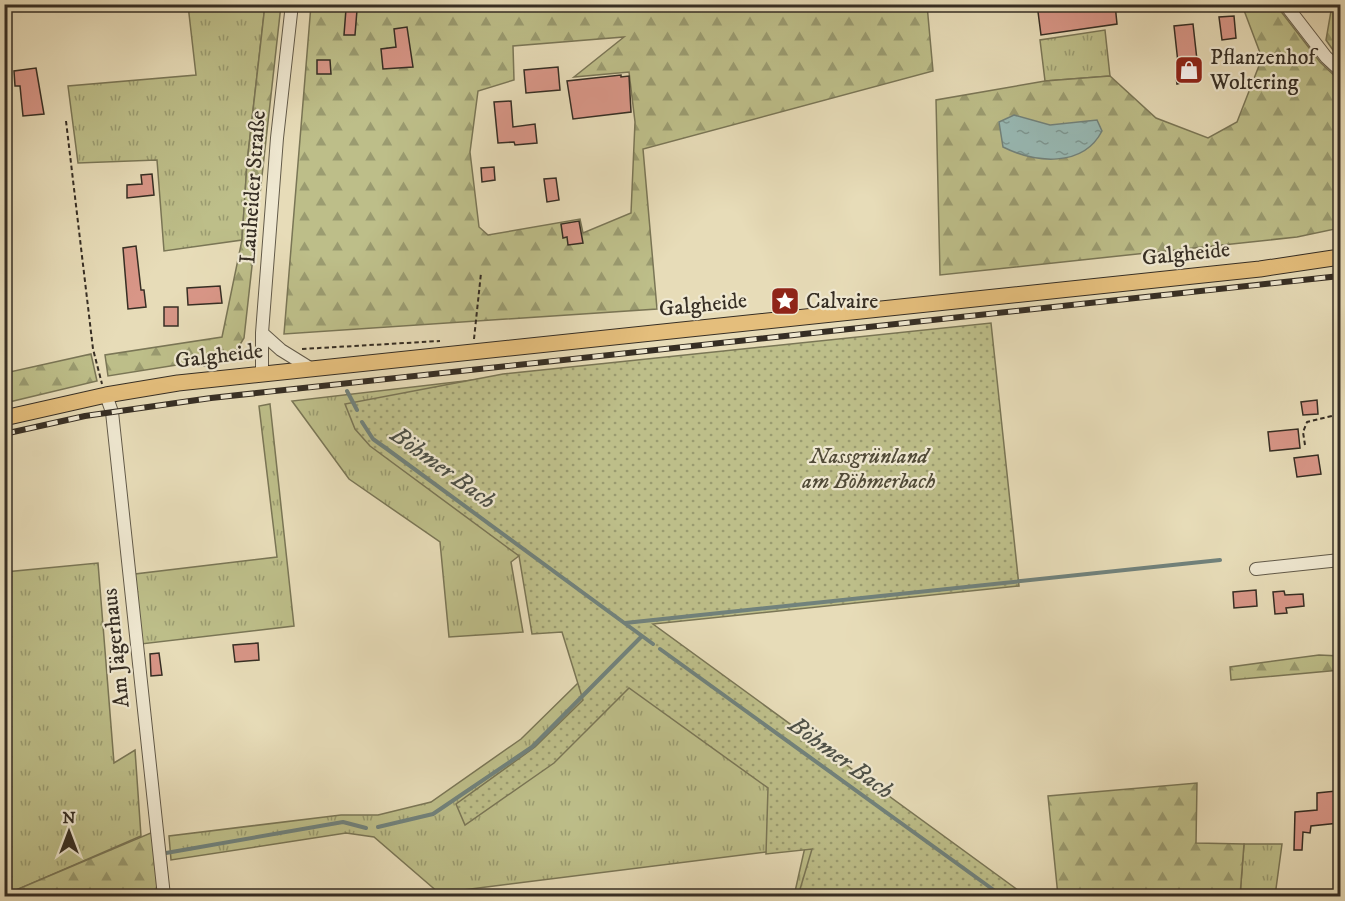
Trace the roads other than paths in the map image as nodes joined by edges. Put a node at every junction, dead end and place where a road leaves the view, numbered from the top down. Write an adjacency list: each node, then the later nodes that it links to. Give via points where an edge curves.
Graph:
1 (292, 4): 5 (street, Lauheider Straße)
2 (1286, 4): 3 (street, via 1326,57)
3 (1341, 70)
4 (1341, 257): 6 (main road, Galgheide, via 1260,269)
5 (262, 333): 6 (street); 7 (street, Lauheider Straße)
6 (309, 368): 7 (main road, Galgheide)
7 (262, 373): 8 (main road, Galgheide)
8 (106, 395): 9 (main road, Galgheide); 12 (street, Am Jägerhaus, via 112,412)
9 (4, 418)
10 (1341, 560): 11 (street)
11 (1256, 569)
12 (164, 897)

